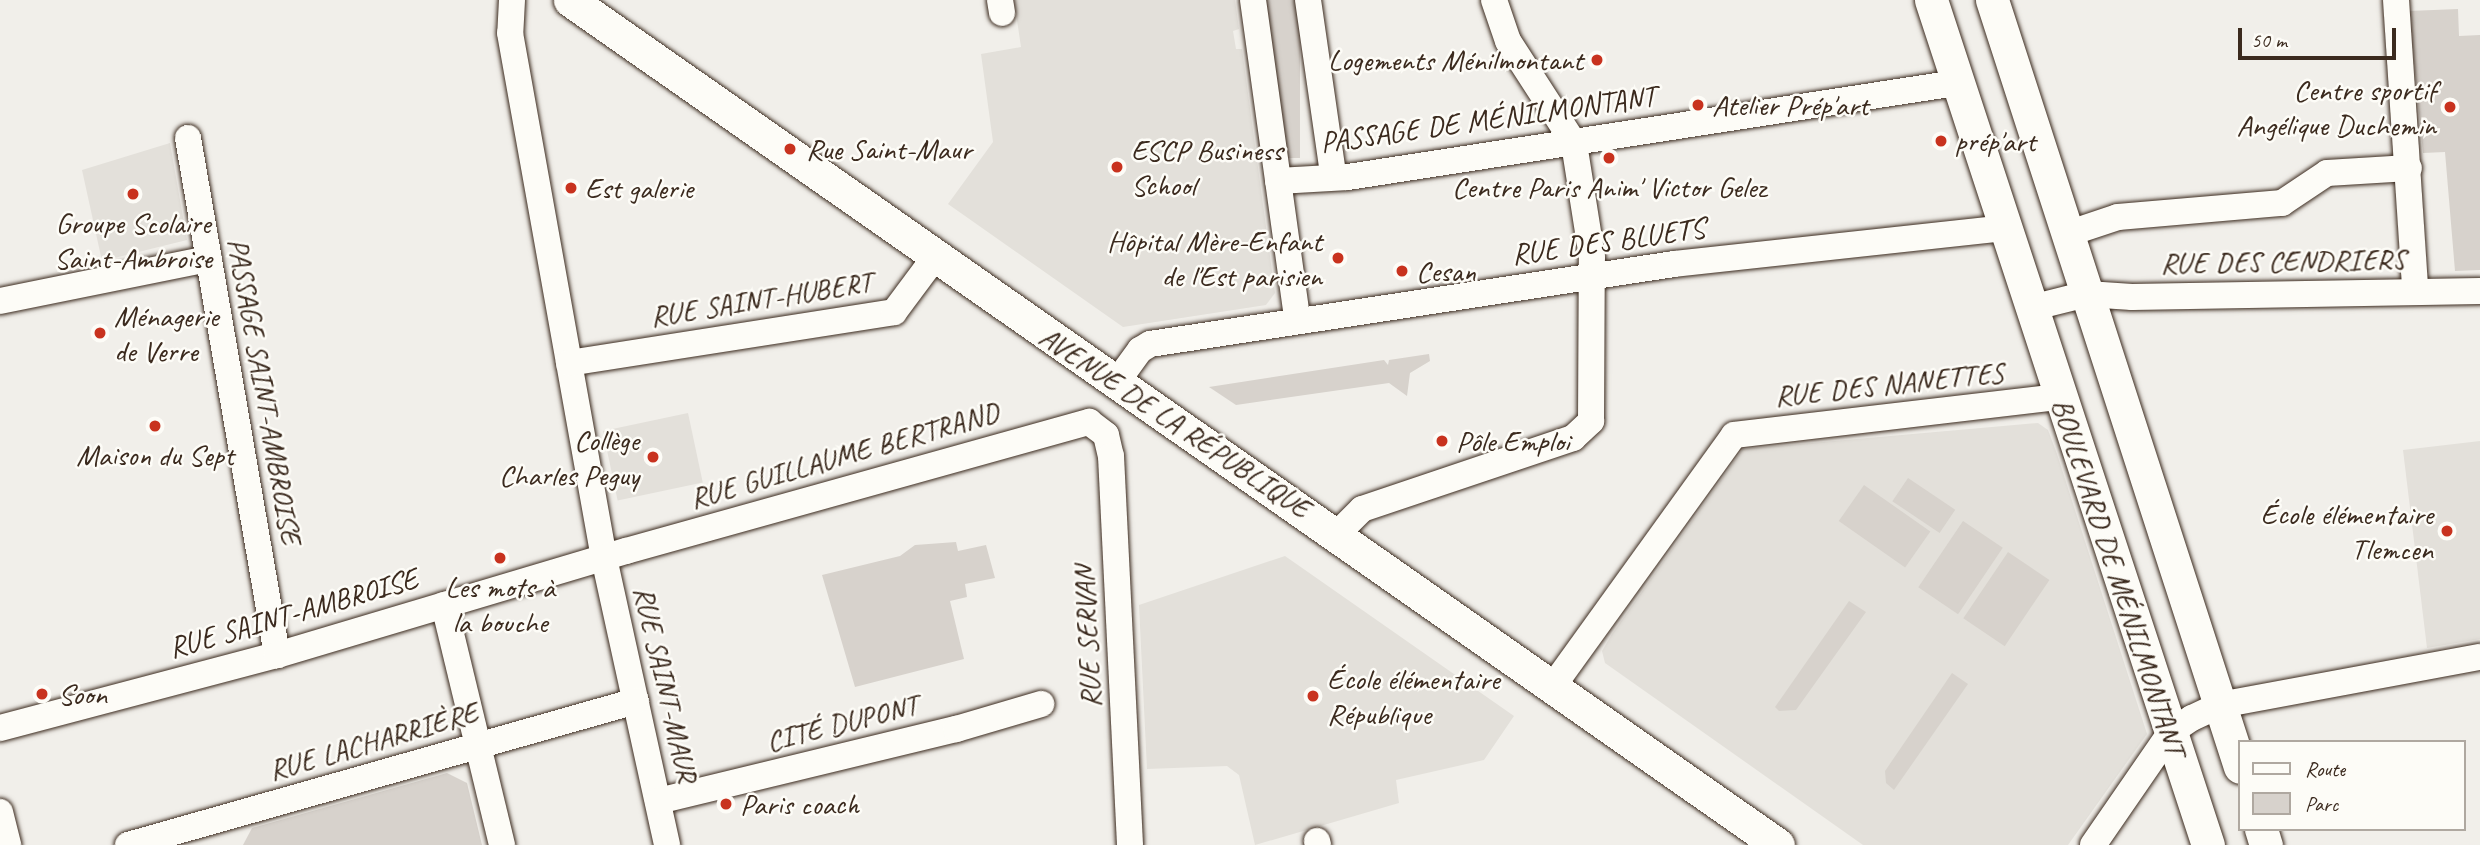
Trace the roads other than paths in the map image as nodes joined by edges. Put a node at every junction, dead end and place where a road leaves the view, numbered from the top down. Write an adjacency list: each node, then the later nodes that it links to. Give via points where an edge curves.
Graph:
1 (512, 0): 26 (street, RUE SAINT-MAUR, via 510,33)
2 (570, 0): 17 (main road, AVENUE DE LA RÉPUBLIQUE)
3 (1253, 0): 14 (street)
4 (1308, 0): 13 (street)
5 (1494, 0): 11 (street, via 1508,41)
6 (1931, 0): 9 (main road, BOULEVARD DE MÉNILMONTANT)
7 (1992, 0): 16 (main road, BOULEVARD DE MÉNILMONTANT)
8 (2396, 0): 12 (street)
9 (1956, 83): 11 (street, PASSAGE DE MÉNILMONTANT); 15 (main road, BOULEVARD DE MÉNILMONTANT)
10 (188, 138): 18 (street, PASSAGE SAINT-AMBROISE)
11 (1574, 143): 13 (street, PASSAGE DE MÉNILMONTANT, via 1348,177); 19 (street)
12 (2409, 168): 16 (street, via 2327,173 2282,203 2118,217); 20 (street)
13 (1333, 174): 14 (street, PASSAGE DE MÉNILMONTANT)
14 (1278, 181): 25 (street)
15 (2004, 228): 19 (street, RUE DES BLUETS); 24 (main road, BOULEVARD DE MÉNILMONTANT)
16 (2067, 233): 22 (main road, BOULEVARD DE MÉNILMONTANT)
17 (935, 257): 26 (street, RUE SAINT-HUBERT, via 904,303 887,314); 27 (main road, AVENUE DE LA RÉPUBLIQUE)
18 (209, 259): 23 (street); 33 (street, PASSAGE SAINT-AMBROISE)
19 (1592, 276): 25 (street, RUE DES BLUETS); 30 (street, via 1592,409 1587,429 1573,438 1362,509)
20 (2415, 287)
21 (2480, 291): 22 (street, RUE DES CENDRIERS)
22 (2088, 294): 24 (street); 38 (main road, BOULEVARD DE MÉNILMONTANT)
23 (0, 301)
24 (2031, 308): 28 (main road, BOULEVARD DE MÉNILMONTANT)
25 (1297, 319): 27 (street, RUE DES BLUETS, via 1150,344 1140,349)
26 (569, 363): 31 (street, RUE SAINT-MAUR)
27 (1116, 383): 30 (main road, AVENUE DE LA RÉPUBLIQUE)
28 (2059, 397): 35 (street, RUE DES NANETTES, via 1748,432 1727,440); 40 (main road, BOULEVARD DE MÉNILMONTANT)
29 (1101, 429): 31 (street, RUE GUILLAUME BERTRAND, via 1089,422 1067,426); 50 (street, RUE SERVAN, via 1111,456)
30 (1338, 533): 35 (main road, AVENUE DE LA RÉPUBLIQUE)
31 (604, 558): 32 (street, RUE SAINT-AMBROISE); 36 (street, RUE SAINT-MAUR)
32 (444, 605): 33 (street, RUE SAINT-AMBROISE); 41 (street)
33 (277, 655): 39 (street, RUE SAINT-AMBROISE)
34 (2480, 657): 38 (street)
35 (1553, 686): 51 (main road, AVENUE DE LA RÉPUBLIQUE)
36 (636, 701): 41 (street, RUE LACHARRIÈRE); 43 (street, RUE SAINT-MAUR)
37 (1041, 704): 43 (street, CITÉ DUPONT)
38 (2220, 705): 40 (street); 42 (main road, BOULEVARD DE MÉNILMONTANT)
39 (0, 728)
40 (2171, 732): 52 (street); 53 (main road, BOULEVARD DE MÉNILMONTANT)
41 (477, 747): 45 (street, RUE LACHARRIÈRE); 48 (street)
42 (2238, 761)
43 (658, 801): 49 (street, RUE SAINT-MAUR)
44 (0, 812): 46 (street)
45 (218, 833): 47 (street, RUE LACHARRIÈRE)
46 (8, 845)
47 (128, 845)
48 (502, 845)
49 (667, 845)
50 (1130, 845)
51 (1778, 845)
52 (2093, 845)
53 (2208, 845)

